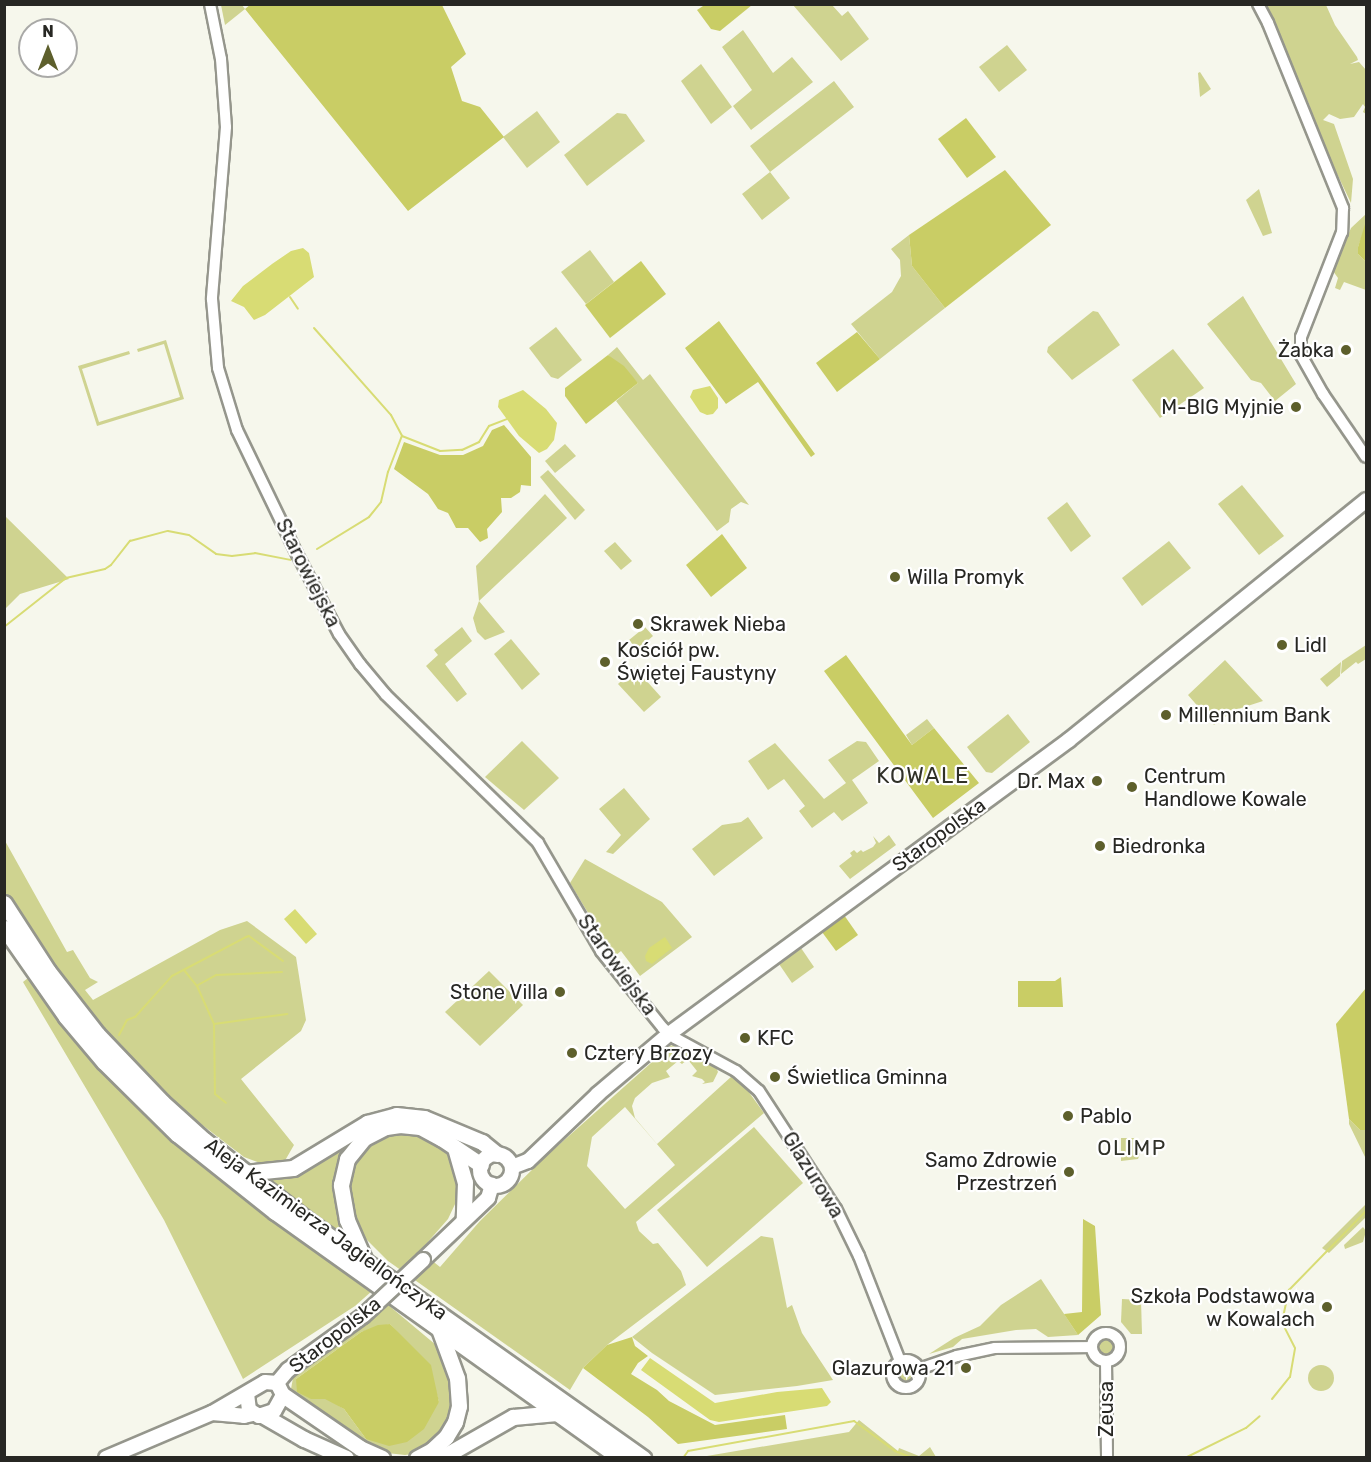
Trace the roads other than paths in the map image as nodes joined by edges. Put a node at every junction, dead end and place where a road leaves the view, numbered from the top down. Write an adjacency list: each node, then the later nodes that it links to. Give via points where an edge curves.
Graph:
1 (210, 4): 7 (street, Starowiejska, via 221,59 226,127 213,286 214,339 225,397 246,449 297,554 355,658 386,695 530,833 601,951)
2 (1258, 4): 3 (street, via 1343,208 1342,232 1301,337 1301,355)
3 (1366, 457)
4 (1366, 500): 7 (main road, Staropolska, via 1069,740)
5 (4, 903): 12 (highway, Aleja Kazimierza Jagiellończyka, via 48,971 97,1034 162,1102)
6 (4, 928): 16 (highway, Aleja Kazimierza Jagiellończyka, via 66,1017 177,1134 266,1206)
7 (669, 1034): 11 (main road, Staropolska, via 528,1161); 18 (street, Glazurowa, via 736,1071 759,1091 836,1209)
8 (455, 1148): 10 (highway); 14 (highway, via 465,1182); 15 (highway, via 429,1131 400,1125 375,1131 355,1147 342,1172 342,1201)
9 (497, 1154): 10 (main road, via 487,1156); 11 (main road, via 507,1158); 12 (highway, via 482,1142 424,1118 396,1115 367,1123 293,1168)
10 (480, 1165): 13 (main road, via 481,1175)
11 (512, 1167): 13 (main road, Staropolska, via 507,1182)
12 (244, 1173): 15 (highway, Aleja Kazimierza Jagiellończyka)
13 (492, 1185): 14 (main road, Staropolska, via 488,1198)
14 (465, 1219): 21 (main road, Staropolska, bridge, via 363,1316 288,1370)
15 (364, 1259): 32 (highway, Aleja Kazimierza Jagiellończyka)
16 (439, 1329): 24 (highway, Aleja Kazimierza Jagiellończyka); 29 (highway, via 457,1378 459,1406 446,1437)
17 (1092, 1347): 19 (street, via 1096,1357); 19 (street, via 1101,1334 1112,1334 1120,1341 1120,1353); 20 (street, via 995,1348)
18 (900, 1361): 20 (street, via 911,1361); 20 (street, via 892,1374 901,1388 916,1384)
19 (1106, 1361): 33 (street, Zeusa)
20 (919, 1369)
21 (280, 1389): 22 (main road, via 265,1382); 25 (main road, via 279,1405); 28 (highway, via 360,1448)
22 (247, 1394): 23 (main road); 25 (main road, via 247,1405)
23 (212, 1413): 25 (main road); 26 (main road)
24 (557, 1413): 30 (highway, via 506,1419); 31 (highway, Aleja Kazimierza Jagiellończyka)
25 (259, 1415): 27 (highway)
26 (106, 1458)
27 (346, 1458)
28 (382, 1458)
29 (417, 1458)
30 (441, 1458)
31 (620, 1458)
32 (643, 1458)
33 (1107, 1458)

